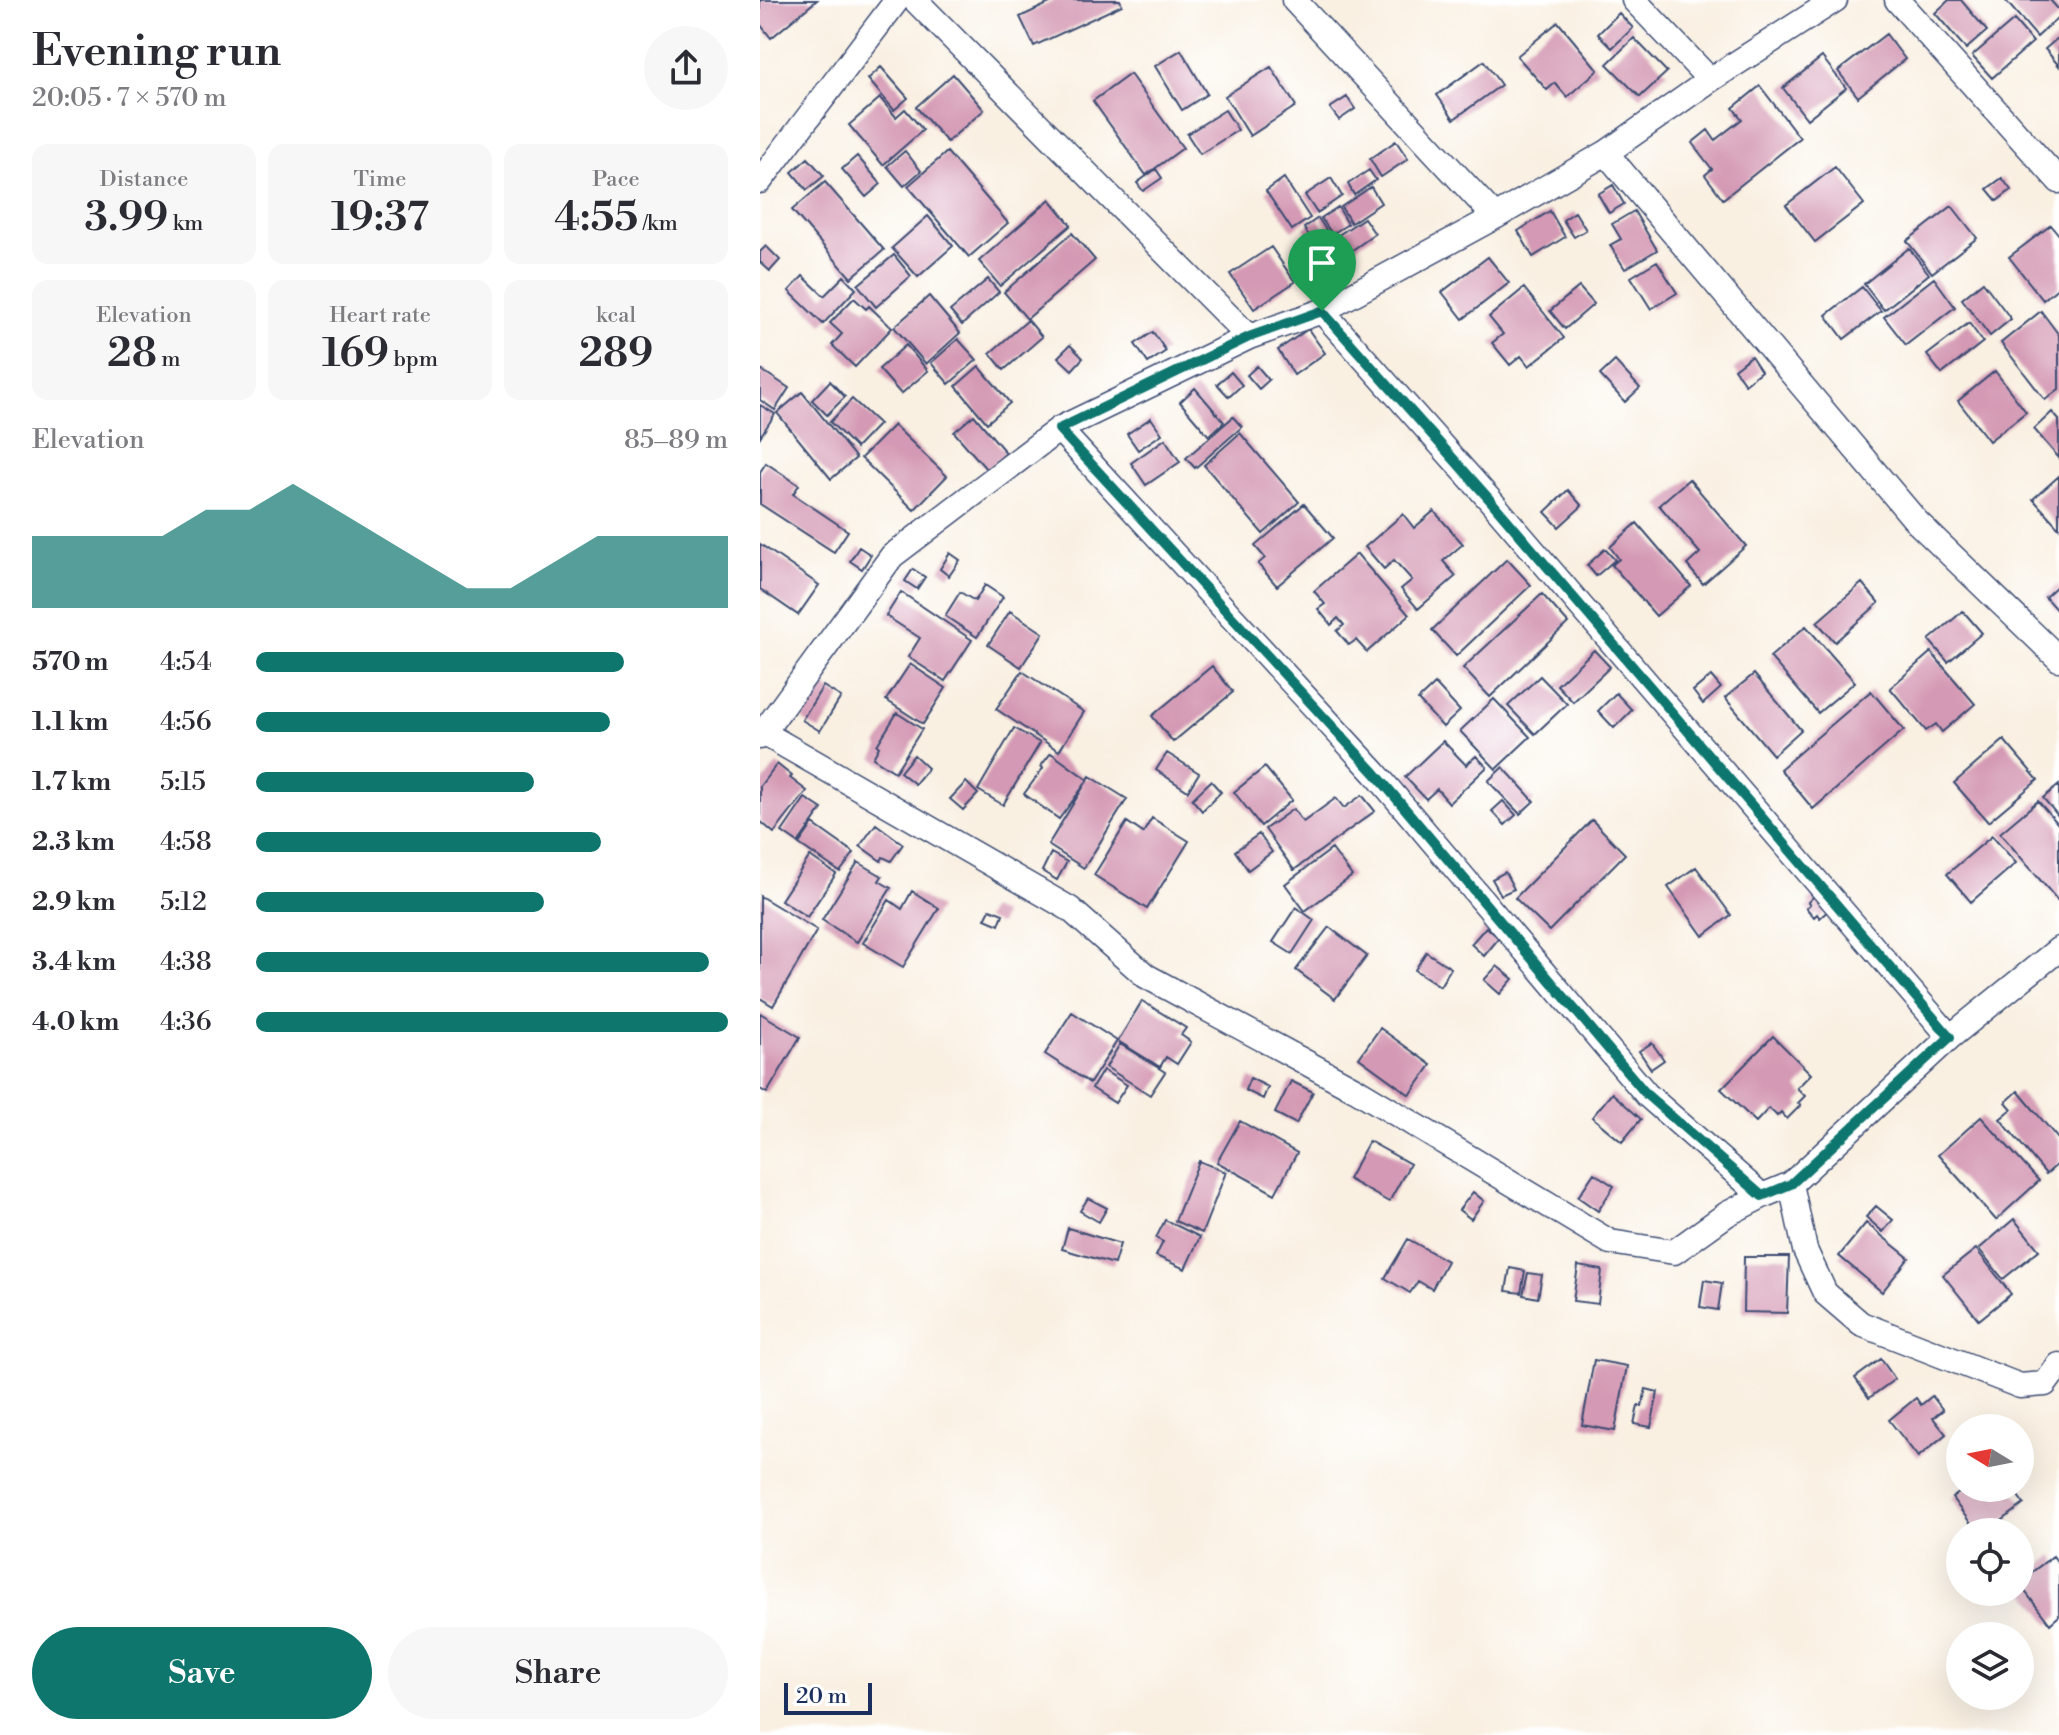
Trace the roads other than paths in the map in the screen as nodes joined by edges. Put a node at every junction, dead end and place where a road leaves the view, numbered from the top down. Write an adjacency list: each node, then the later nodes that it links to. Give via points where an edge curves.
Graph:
1 (897, 0): 9 (street)
2 (915, 0): 13 (street)
3 (1294, 0): 11 (street)
4 (1634, 0): 7 (street)
5 (1835, 0): 7 (street)
6 (1897, 0): 10 (street)
7 (1710, 80): 8 (street)
8 (1606, 153): 11 (street); 15 (street, via 1917,522)
9 (760, 181)
10 (2059, 181)
11 (1495, 217): 12 (street)
12 (1322, 311): 13 (street); 18 (street)
13 (1249, 337): 14 (street)
14 (1059, 429): 16 (street, via 892,556); 20 (street, via 1375,773 1647,1095)
15 (2059, 659)
16 (761, 733): 20 (street, via 1070,909 1146,976 1355,1089 1610,1242 1674,1252)
17 (2059, 949): 18 (street)
18 (1950, 1037): 19 (street)
19 (1791, 1184): 20 (street); 21 (street, via 1805,1250 1825,1293 1861,1324 2020,1386 2045,1384)
20 (1762, 1196)
21 (2059, 1365)

